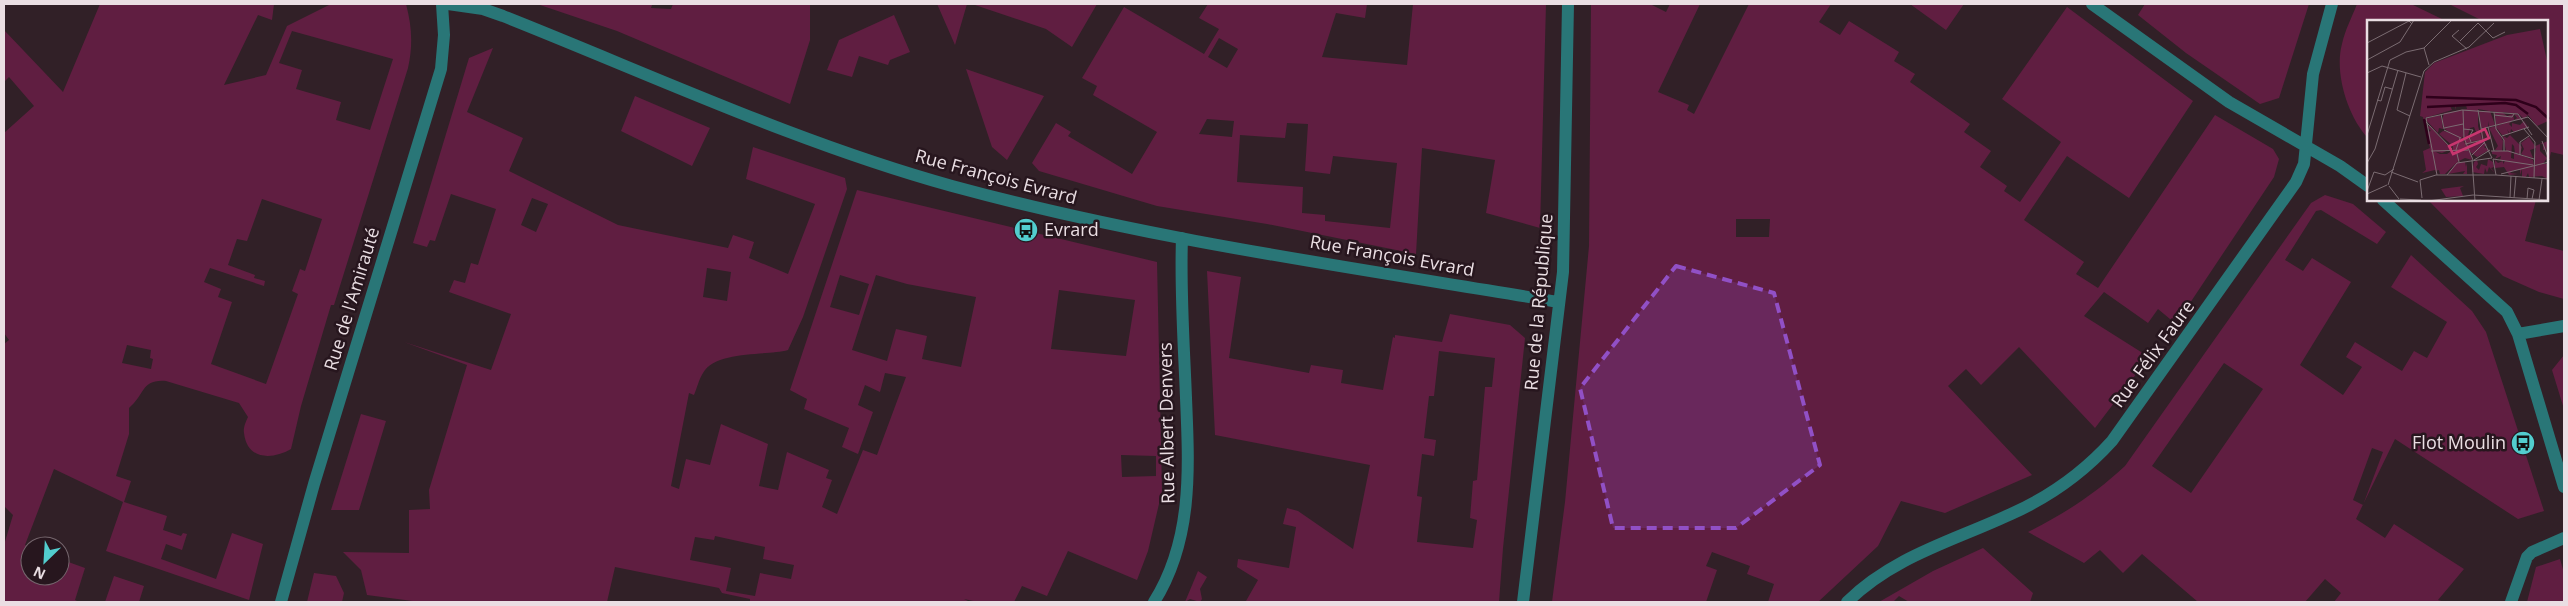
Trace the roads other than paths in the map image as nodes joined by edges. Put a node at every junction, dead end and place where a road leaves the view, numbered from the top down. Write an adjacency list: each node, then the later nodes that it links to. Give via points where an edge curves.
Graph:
1 (442, 4): 15 (street, Rue de l'Amirauté, via 441,69)
2 (448, 4): 9 (street, Rue François Evrard, via 484,9 503,16 736,113 854,156 1001,199)
3 (1568, 4): 10 (street, Rue de la République, via 1565,222)
4 (2092, 4): 6 (street, via 2229,102)
5 (2332, 4): 6 (street, Rue Félix Faure, via 2313,74)
6 (2306, 147): 7 (street); 18 (street, Rue Félix Faure, via 2300,174 2291,192 2101,452 2078,474 2030,505 1892,566)
7 (2367, 185)
8 (2385, 201): 12 (street, via 2500,303)
9 (1182, 238): 10 (street, Rue François Evrard); 16 (street, Rue Albert Denvers, via 1188,491 1178,551)
10 (1559, 302): 17 (street, Rue de la République)
11 (2564, 326): 12 (street)
12 (2518, 334): 13 (street)
13 (2564, 487)
14 (2564, 538): 19 (street, via 2532,552 2523,564)
15 (281, 602)
16 (1154, 602)
17 (1523, 602)
18 (1847, 602)
19 (2511, 602)

